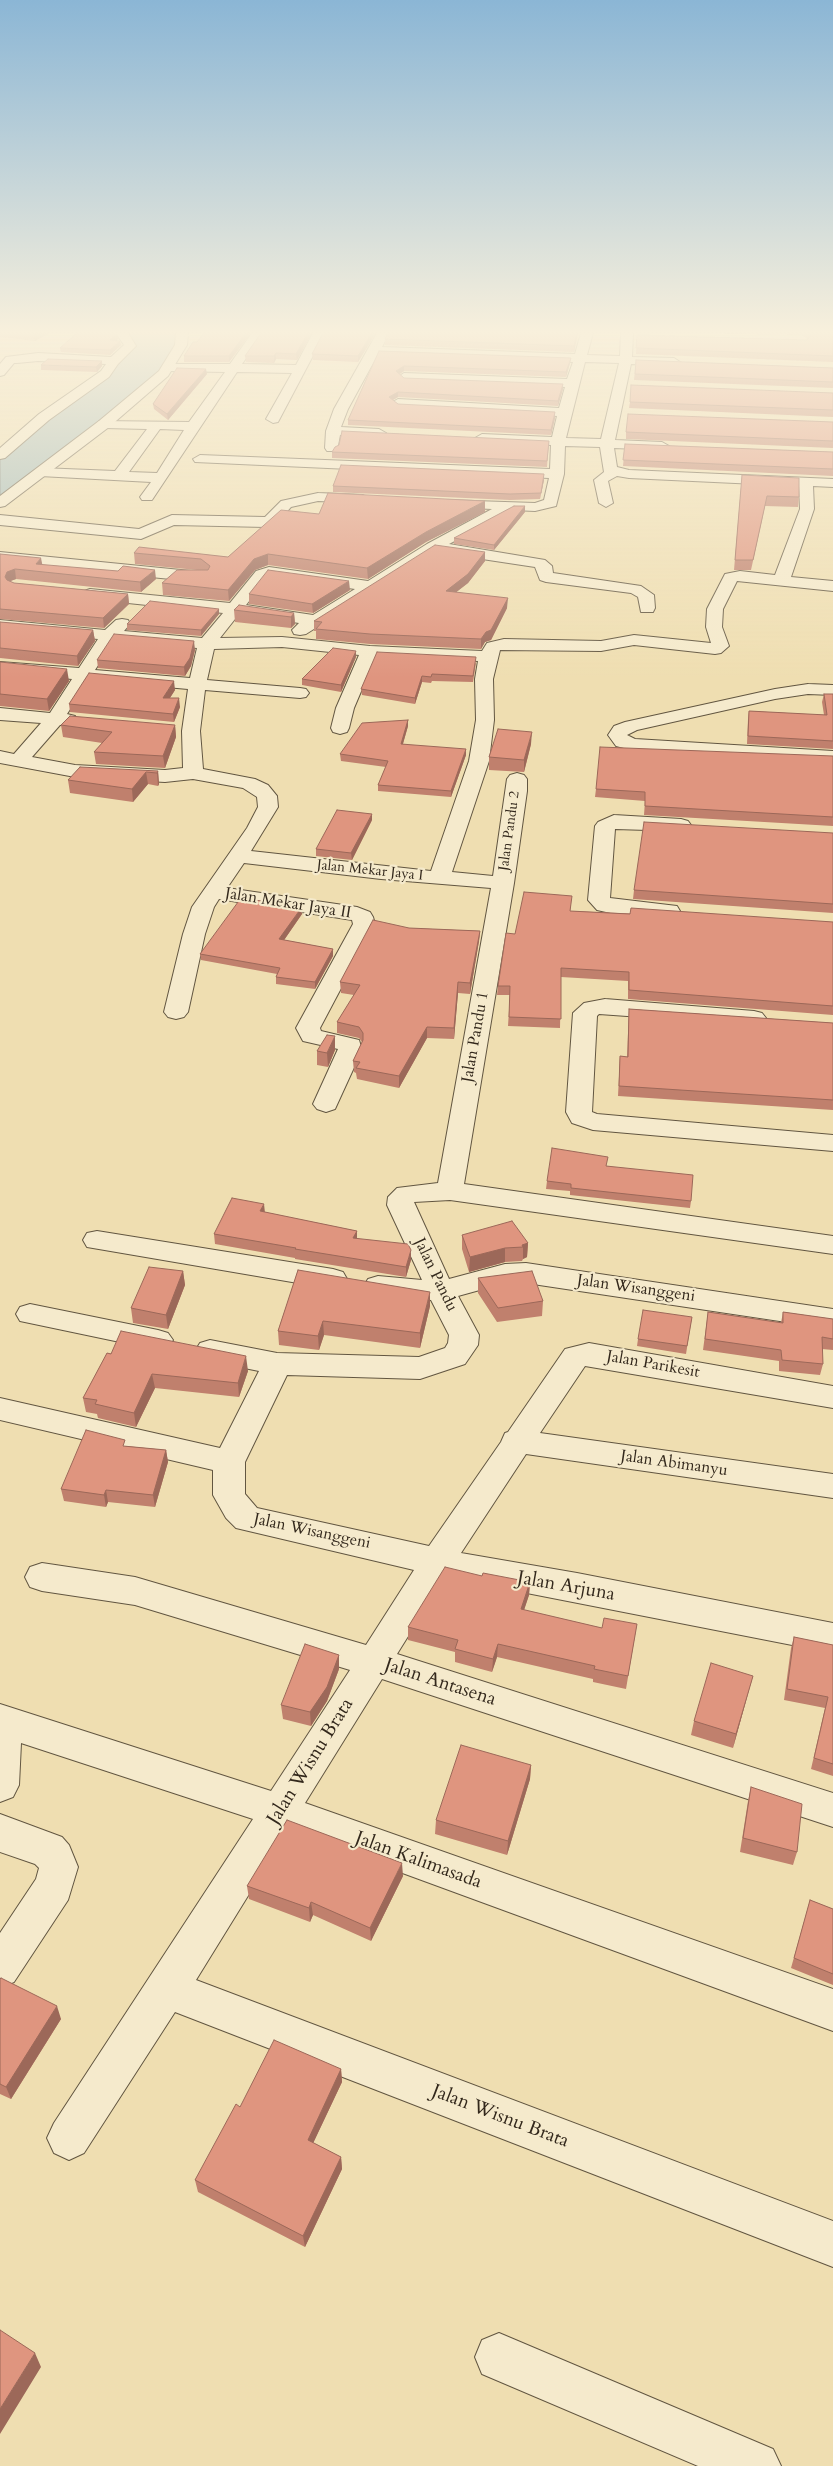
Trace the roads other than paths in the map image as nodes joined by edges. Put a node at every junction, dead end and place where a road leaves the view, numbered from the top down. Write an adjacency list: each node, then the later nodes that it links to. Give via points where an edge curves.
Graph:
1 (72, 448): 9 (street)
2 (140, 448): 12 (street)
3 (180, 448): 13 (street)
4 (331, 448): 8 (street)
5 (558, 448): 11 (street)
6 (607, 448): 10 (street, via 608,468)
7 (200, 459): 8 (street)
8 (329, 463): 11 (street); 17 (street)
9 (40, 472): 12 (street); 19 (street)
10 (613, 472): 14 (street); 21 (street, via 602,480)
11 (557, 474): 22 (street, via 551,503)
12 (119, 476): 13 (street)
13 (161, 478): 16 (street)
14 (806, 482): 15 (street); 28 (street, via 808,509)
15 (833, 483)
16 (147, 497)
17 (318, 497): 18 (street); 23 (street, via 286,504 272,520 266,522 172,520 143,533)
18 (376, 500)
19 (0, 503)
20 (433, 503): 22 (street)
21 (606, 503)
22 (510, 506): 24 (street)
23 (0, 520)
24 (432, 547): 29 (street); 33 (street, via 539,563 544,566 546,577 550,578 635,589 646,595)
25 (0, 557): 26 (street)
26 (173, 574): 27 (street); 32 (street)
27 (201, 577)
28 (782, 580): 30 (street); 41 (street, via 737,575 728,579 715,609 714,627 720,646 715,649 634,640 601,646 504,644 493,647)
29 (372, 586): 34 (street, via 264,573); 35 (street)
30 (833, 586)
31 (73, 592): 32 (street)
32 (148, 601): 34 (street); 37 (street)
33 (646, 608)
34 (236, 609): 35 (street); 39 (street)
35 (314, 620): 38 (street)
36 (0, 625): 37 (street)
37 (109, 635): 39 (street); 43 (street)
38 (282, 642): 39 (street); 40 (street)
39 (207, 644): 44 (street)
40 (370, 651): 41 (street); 50 (street, via 345,708)
41 (488, 656): 59 (street, via 484,679 486,720 479,761)
42 (0, 667): 43 (street)
43 (83, 675): 44 (street); 48 (street)
44 (198, 685): 46 (street); 52 (street)
45 (833, 690): 53 (street, via 775,694 632,726 617,735 623,742 634,745)
46 (300, 693)
47 (0, 714): 48 (street)
48 (55, 719): 49 (street); 54 (street)
49 (84, 721)
50 (340, 728)
51 (172, 729): 52 (street)
52 (191, 731): 55 (street)
53 (833, 757)
54 (9, 759): 55 (street, via 75,771 165,776)
55 (193, 773): 58 (street, via 248,783 267,796 268,806)
56 (517, 779): 60 (street, Jalan Pandu 2, via 518,791)
57 (700, 826): 62 (street, via 609,823 605,826 599,900 605,906)
58 (237, 856): 59 (street, Jalan Mekar Jaya I); 61 (street)
59 (439, 878): 60 (street, Jalan Mekar Jaya I)
60 (503, 883): 67 (street, Jalan Pandu 1)
61 (214, 892): 63 (street, via 198,921); 65 (street, Jalan Mekar Jaya II, via 362,917 364,924 308,1028 312,1036 350,1045)
62 (694, 912)
63 (176, 1012)
64 (774, 1020): 66 (street, via 605,1006 592,1008 585,1013 581,1117 593,1122)
65 (326, 1104)
66 (833, 1143)
67 (450, 1191): 69 (street, Jalan Pandu); 70 (street, Jalan Pandu, via 406,1194 400,1201)
68 (97, 1240): 70 (street, Jalan Wisanggeni, via 388,1288)
69 (833, 1245)
70 (441, 1291): 72 (street, Jalan Wisanggeni, via 505,1274 526,1274); 73 (street, Jalan Pandu, via 464,1335 463,1346 455,1356 420,1368)
71 (30, 1314): 73 (street, Jalan Pandu)
72 (833, 1319)
73 (277, 1364): 77 (street, Jalan Wisanggeni)
74 (833, 1397): 76 (street, Jalan Parikesit, via 584,1354 575,1357)
75 (0, 1409): 77 (street)
76 (516, 1441): 78 (street, Jalan Abimanyu); 79 (street)
77 (229, 1462): 79 (street, Jalan Wisanggeni, via 229,1495 247,1519)
78 (833, 1486)
79 (438, 1560): 81 (street, Jalan Arjuna, via 494,1574 577,1587); 82 (street, Jalan Wisnu Brata)
80 (42, 1577): 82 (street, Jalan Antasena, via 135,1591)
81 (833, 1638)
82 (374, 1662): 85 (street, Jalan Antasena); 86 (street, Jalan Wisnu Brata)
83 (2, 1721): 84 (street); 86 (street, Jalan Kalimasada)
84 (0, 1785)
85 (833, 1810)
86 (280, 1811): 89 (street, Jalan Wisnu Brata); 90 (street, Jalan Kalimasada)
87 (0, 1832): 88 (street, via 48,1850 58,1867 54,1887)
88 (0, 1968)
89 (167, 1989): 91 (street, Jalan Wisnu Brata); 92 (street, Jalan Wisnu Brata)
90 (833, 2010)
91 (68, 2138)
92 (833, 2244)
93 (500, 2357): 94 (street)
94 (756, 2466)

